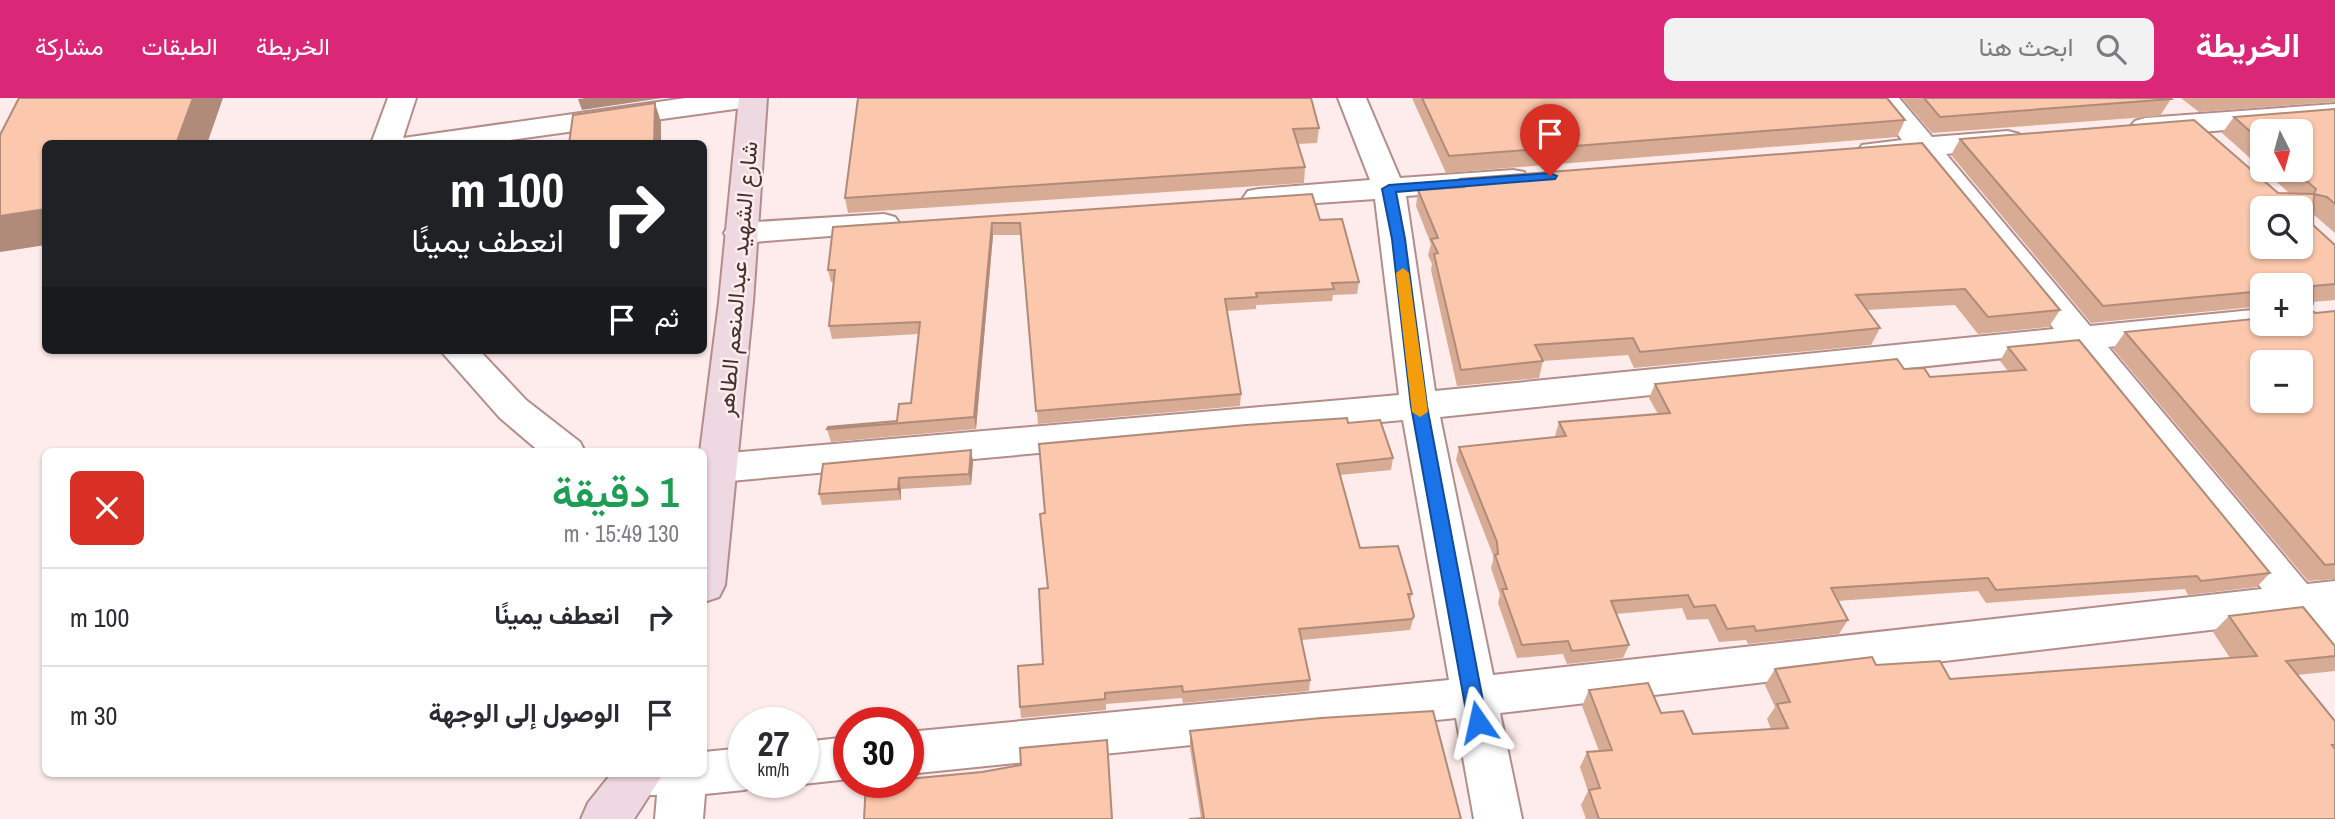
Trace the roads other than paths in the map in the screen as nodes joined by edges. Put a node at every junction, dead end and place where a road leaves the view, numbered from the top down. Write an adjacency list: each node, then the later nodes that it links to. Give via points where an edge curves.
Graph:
1 (402, 98): 10 (street)
2 (751, 98): 11 (street); 19 (street, شارع الشهيد عبدالمنعم الطاهر)
3 (1352, 98): 16 (street)
4 (1884, 98): 12 (street)
5 (2161, 98): 7 (street)
6 (2335, 113): 7 (street)
7 (2189, 123): 8 (street); 13 (street)
8 (2120, 129)
9 (2037, 137): 12 (street)
10 (387, 140)
11 (442, 140)
12 (1927, 147): 14 (street); 21 (street)
13 (2218, 149)
14 (1844, 153)
15 (1541, 177): 16 (street)
16 (1389, 189): 17 (street); 23 (street)
17 (1237, 200)
18 (919, 221): 19 (street)
19 (740, 233): 25 (street, شارع الشهيد عبدالمنعم الطاهر)
20 (2250, 321): 21 (street)
21 (2080, 336): 23 (street); 27 (street)
22 (462, 354): 24 (street, via 513,409)
23 (1419, 406): 25 (street); 29 (street)
24 (561, 448)
25 (719, 468): 26 (street, شارع الشهيد عبدالمنعم الطاهر)
26 (707, 550)
27 (2316, 601): 28 (street); 29 (street)
28 (2335, 649)
29 (1473, 697): 30 (street); 36 (street)
30 (924, 751)
31 (728, 772): 32 (street)
32 (707, 775)
33 (697, 777): 34 (street)
34 (673, 781): 35 (street)
35 (605, 819)
36 (1497, 819)

